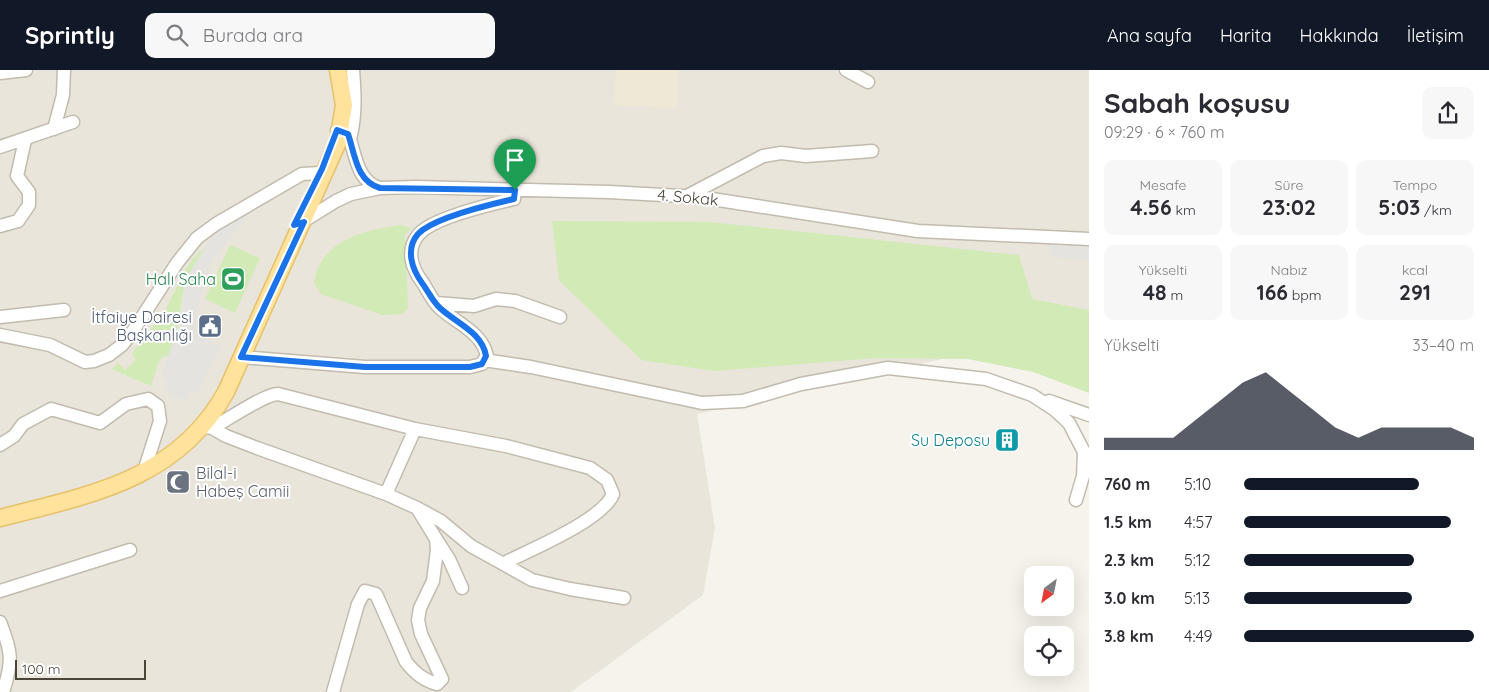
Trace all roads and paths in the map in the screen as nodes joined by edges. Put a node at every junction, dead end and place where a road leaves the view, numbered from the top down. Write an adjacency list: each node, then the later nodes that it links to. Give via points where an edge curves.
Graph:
1 (26, 70): 7 (street)
2 (64, 70): 10 (street, via 63,95)
3 (332, 70): 11 (main road)
4 (338, 70): 11 (main road, via 344,105)
5 (354, 70): 11 (street, via 354,123)
6 (846, 70): 8 (street)
7 (0, 74)
8 (868, 82)
9 (73, 122): 10 (street)
10 (54, 129): 12 (street)
11 (343, 133): 15 (main road); 16 (street, via 365,179); 19 (main road)
12 (25, 140): 13 (street); 20 (street, via 17,176 26,186 28,205 18,221)
13 (0, 147)
14 (872, 151): 18 (street, via 763,156)
15 (320, 173): 19 (main road); 26 (street, via 302,174 206,230 177,263 122,345 101,359 85,362 50,345)
16 (380, 188): 17 (street, 4. Sokak); 19 (street, 4. Sokak, via 340,198)
17 (515, 190): 18 (street, 4. Sokak); 22 (street, via 514,199 466,210 419,234 411,248 412,262 416,275)
18 (686, 197): 21 (street, 4. Sokak, via 738,202 918,231)
19 (299, 224): 27 (main road); 34 (main road, via 216,396 193,430 171,451)
20 (0, 226)
21 (1089, 239)
22 (436, 303): 25 (street, via 474,306 496,299 515,301); 28 (street, via 483,344)
23 (64, 310): 24 (street)
24 (0, 317)
25 (560, 317)
26 (0, 335)
27 (241, 357): 28 (street, via 365,367 470,367 482,364); 31 (main road)
28 (484, 360): 29 (street, via 702,403 743,401 801,384 888,368 986,380)
29 (1032, 395): 30 (street); 36 (street, via 1069,423 1084,452 1083,476)
30 (1089, 415)
31 (208, 427): 32 (street, via 267,395 278,394); 35 (street); 39 (main road, via 164,461 118,484)
32 (415, 429): 35 (street); 42 (street, via 506,446 590,468 607,480 613,494 611,500 586,522)
33 (0, 445): 34 (street, via 8,442 23,424 51,409 100,423 126,404 148,399 158,406 160,421)
34 (145, 468): 38 (main road, via 88,490)
35 (386, 494): 37 (street)
36 (1076, 500)
37 (417, 508): 40 (street); 42 (street, via 440,520 471,546)
38 (0, 512)
39 (0, 518)
40 (436, 539): 43 (street); 48 (street, via 433,581 418,620 421,634 442,675 440,682 430,682 413,671 376,594 366,591 358,604)
41 (130, 550): 44 (street)
42 (504, 563): 45 (street, via 532,580)
43 (462, 588)
44 (0, 591)
45 (624, 598)
46 (0, 622): 47 (street, via 11,649 10,672)
47 (3, 692)
48 (333, 692)

